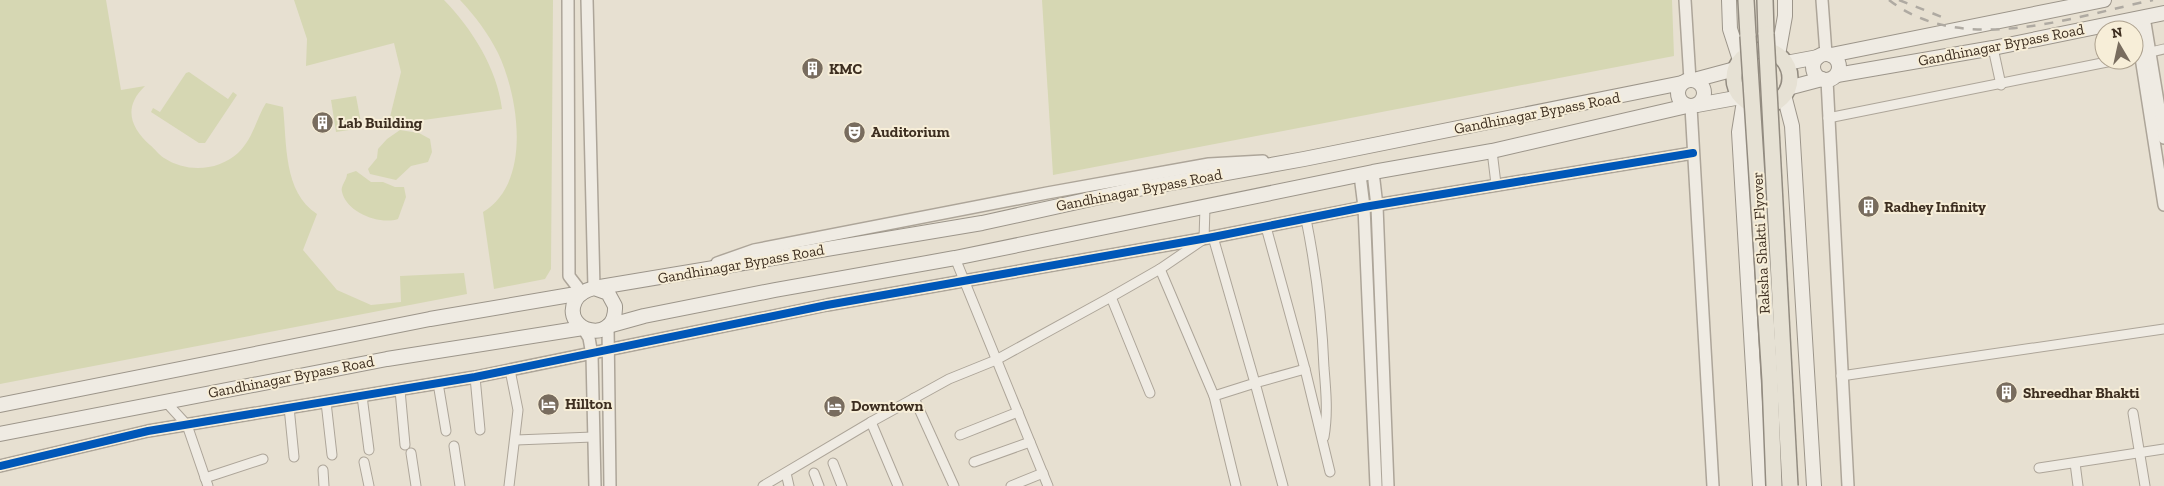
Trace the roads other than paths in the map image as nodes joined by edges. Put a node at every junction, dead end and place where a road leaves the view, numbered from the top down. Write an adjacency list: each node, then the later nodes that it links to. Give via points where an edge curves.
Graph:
1 (568, 0): 43 (street, via 569,276)
2 (587, 0): 43 (street)
3 (1685, 0): 22 (street)
4 (1728, 0): 18 (main road)
5 (1746, 0): 119 (main road, Raksha Shakti Flyover, bridge)
6 (1764, 0): 120 (main road, Raksha Shakti Flyover, bridge)
7 (1784, 0): 16 (main road)
8 (1822, 0): 15 (street)
9 (2104, 0): 15 (main road, Gandhinagar Bypass Road)
10 (2164, 13): 11 (main road, Gandhinagar Bypass Road)
11 (2140, 18): 12 (main road, Gandhinagar Bypass Road)
12 (1993, 48): 21 (main road, Gandhinagar Bypass Road); 23 (street)
13 (2164, 50): 14 (street)
14 (2144, 54)
15 (1825, 55): 16 (main road, Gandhinagar Bypass Road); 21 (main road, via 1839,65); 21 (main road, via 1815,61 1814,70)
16 (1782, 59): 18 (main road, via 1760,50 1752,51); 24 (main road, via 1790,80)
17 (2144, 62): 28 (street)
18 (1737, 65): 22 (main road, Gandhinagar Bypass Road); 25 (main road, via 1734,83)
19 (2094, 65): 23 (street)
20 (2144, 68): 33 (street)
21 (1829, 78): 24 (main road, Gandhinagar Bypass Road); 27 (street)
22 (1689, 81): 26 (main road, via 1677,94 1681,102); 26 (main road, via 1701,85 1704,94); 43 (main road, Gandhinagar Bypass Road, via 1642,93 982,222)
23 (2001, 85): 27 (street)
24 (1786, 92): 25 (main road, via 1775,103 1765,106 1755,106); 121 (main road, via 1792,126)
25 (1742, 99): 26 (main road, Gandhinagar Bypass Road); 118 (main road, via 1739,132)
26 (1692, 106): 29 (main road, Gandhinagar Bypass Road); 30 (street)
27 (1828, 118): 53 (street)
28 (2164, 138)
29 (1492, 151): 31 (main road, Gandhinagar Bypass Road); 32 (street)
30 (1692, 153): 32 (street); 117 (street)
31 (1367, 174): 34 (main road, Gandhinagar Bypass Road); 35 (street); 36 (street)
32 (1496, 184): 35 (street)
33 (2164, 205)
34 (1205, 206): 39 (street); 40 (main road, Gandhinagar Bypass Road)
35 (1377, 206): 36 (street); 99 (street)
36 (1364, 207): 37 (street); 99 (street)
37 (1306, 219): 38 (street); 77 (street, via 1321,314 1326,403)
38 (1266, 227): 39 (street); 51 (street)
39 (1209, 238): 41 (street); 42 (street); 56 (street)
40 (955, 258): 42 (street); 45 (main road, Gandhinagar Bypass Road, via 775,290)
41 (1160, 269): 44 (street); 60 (street)
42 (966, 282): 48 (street, via 773,316); 50 (street)
43 (588, 291): 45 (main road, via 601,290 613,299 616,313); 46 (main road, via 577,298 573,311 574,318); 64 (main road, Gandhinagar Bypass Road, via 430,319)
44 (1111, 297): 50 (street); 58 (street)
45 (608, 326): 46 (main road, via 596,331); 48 (street)
46 (583, 328): 49 (street, via 589,338); 62 (main road, Gandhinagar Bypass Road, via 387,359)
47 (2164, 329): 53 (street)
48 (609, 350): 49 (street); 106 (street)
49 (592, 355): 52 (street); 74 (street)
50 (996, 360): 61 (street, via 949,379); 66 (street)
51 (1305, 369): 56 (street); 77 (street)
52 (510, 370): 54 (street); 75 (street, via 518,410)
53 (1841, 376): 122 (street)
54 (475, 377): 55 (street); 70 (street)
55 (438, 383): 57 (street); 71 (street)
56 (1255, 383): 60 (street); 116 (street)
57 (400, 390): 59 (street); 78 (street)
58 (1150, 393)
59 (362, 396): 63 (street); 81 (street)
60 (1214, 396): 115 (street)
61 (914, 398): 68 (street); 112 (street)
62 (165, 401): 69 (street); 72 (main road, Gandhinagar Bypass Road)
63 (326, 402): 65 (street); 84 (street)
64 (0, 405)
65 (289, 408): 69 (street); 85 (street)
66 (1018, 412): 73 (street); 76 (street)
67 (2132, 412): 83 (street)
68 (871, 422): 94 (street); 111 (street)
69 (187, 425): 91 (street); 98 (street)
70 (480, 430)
71 (446, 431)
72 (0, 434)
73 (960, 435)
74 (594, 437): 75 (street); 105 (street)
75 (516, 440): 104 (street)
76 (1030, 442): 88 (street); 97 (street)
77 (1323, 442): 95 (street)
78 (406, 444)
79 (454, 446): 103 (street)
80 (2164, 449): 83 (street)
81 (368, 450)
82 (411, 453): 102 (street)
83 (2139, 453): 89 (street); 124 (street)
84 (332, 455)
85 (294, 457)
86 (263, 459): 98 (street)
87 (364, 462): 101 (street)
88 (974, 462)
89 (2075, 462): 92 (street); 123 (street)
90 (833, 463): 110 (street)
91 (0, 466)
92 (2039, 468)
93 (322, 470): 100 (street)
94 (786, 472): 107 (street); 108 (street)
95 (1330, 472)
96 (814, 473): 109 (street)
97 (1043, 473): 113 (street); 114 (street)
98 (207, 482)
99 (1381, 485)
100 (324, 486)
101 (369, 486)
102 (416, 486)
103 (460, 486)
104 (509, 486)
105 (595, 486)
106 (610, 486)
107 (763, 486)
108 (789, 486)
109 (819, 486)
110 (842, 486)
111 (898, 486)
112 (954, 486)
113 (1011, 486)
114 (1048, 486)
115 (1236, 486)
116 (1283, 486)
117 (1713, 486)
118 (1760, 486)
119 (1774, 486)
120 (1790, 486)
121 (1814, 486)
122 (1848, 486)
123 (2078, 486)
124 (2145, 486)

